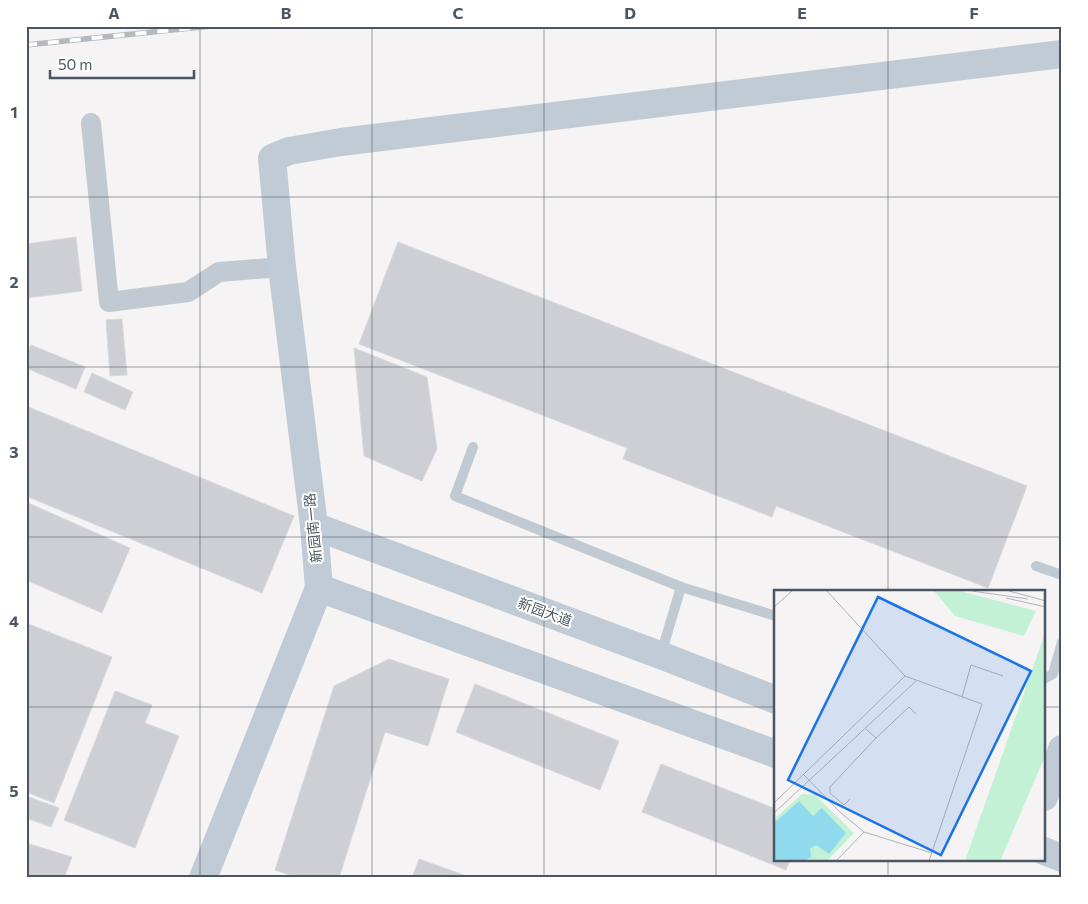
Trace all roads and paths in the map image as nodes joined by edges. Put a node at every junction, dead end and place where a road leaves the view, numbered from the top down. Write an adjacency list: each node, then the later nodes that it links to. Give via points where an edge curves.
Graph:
1 (1062, 54): 3 (street, 新园南一路, via 289,151 272,158)
2 (91, 122): 3 (street, via 109,302 188,292 219,272)
3 (282, 268): 5 (street, 新园南一路)
4 (473, 447): 8 (lane, via 455,496)
5 (314, 526): 9 (street, 新园南一路); 12 (street, 新园大道)
6 (1036, 566): 7 (lane)
7 (1062, 575)
8 (681, 586): 10 (lane); 12 (lane)
9 (319, 588): 16 (street); 22 (street, 新园南一路)
10 (774, 615)
11 (1062, 642): 13 (lane, via 1053,674)
12 (660, 655): 14 (street, 新园大道)
13 (1046, 678)
14 (774, 699)
15 (1062, 748): 17 (street)
16 (774, 753)
17 (1046, 792)
18 (1046, 805): 19 (street)
19 (1062, 811)
20 (1046, 852): 21 (street)
21 (1062, 858)
22 (203, 878)

